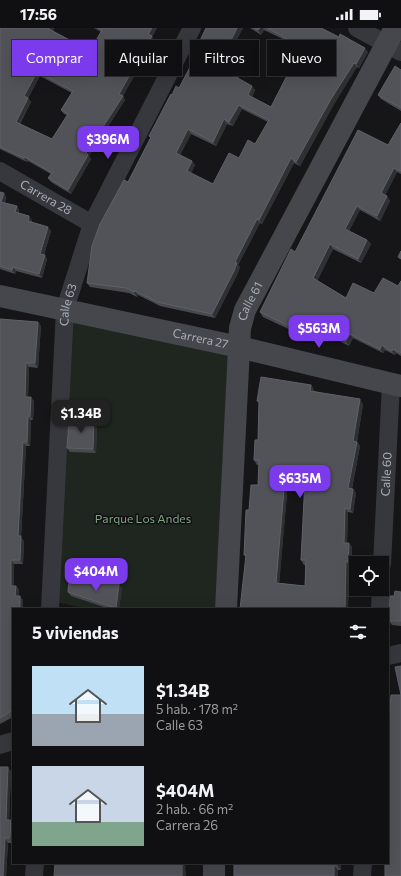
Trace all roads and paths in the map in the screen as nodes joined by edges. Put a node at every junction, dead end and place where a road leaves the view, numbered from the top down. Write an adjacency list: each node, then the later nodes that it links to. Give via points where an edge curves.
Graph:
1 (192, 28): 5 (street, Calle 63)
2 (357, 28): 3 (street)
3 (394, 41): 8 (street, Calle 61, via 245,310 240,328)
4 (0, 171): 5 (street, Carrera 28)
5 (92, 224): 7 (street, Calle 63)
6 (0, 296): 7 (street, Carrera 27)
7 (65, 309): 8 (street, Carrera 27); 12 (street, Calle 63)
8 (239, 347): 9 (street, Carrera 27); 13 (street, Calle 61)
9 (396, 385): 10 (street, Calle 60)
10 (383, 556)
11 (381, 596): 14 (street)
12 (53, 608)
13 (226, 608)
14 (380, 608)
15 (401, 653): 16 (street)
16 (389, 656)
17 (12, 741): 18 (street)
18 (0, 745)
19 (35, 864): 22 (street)
20 (214, 864): 23 (street)
21 (363, 864): 24 (street)
22 (34, 876)
23 (214, 876)
24 (362, 876)

